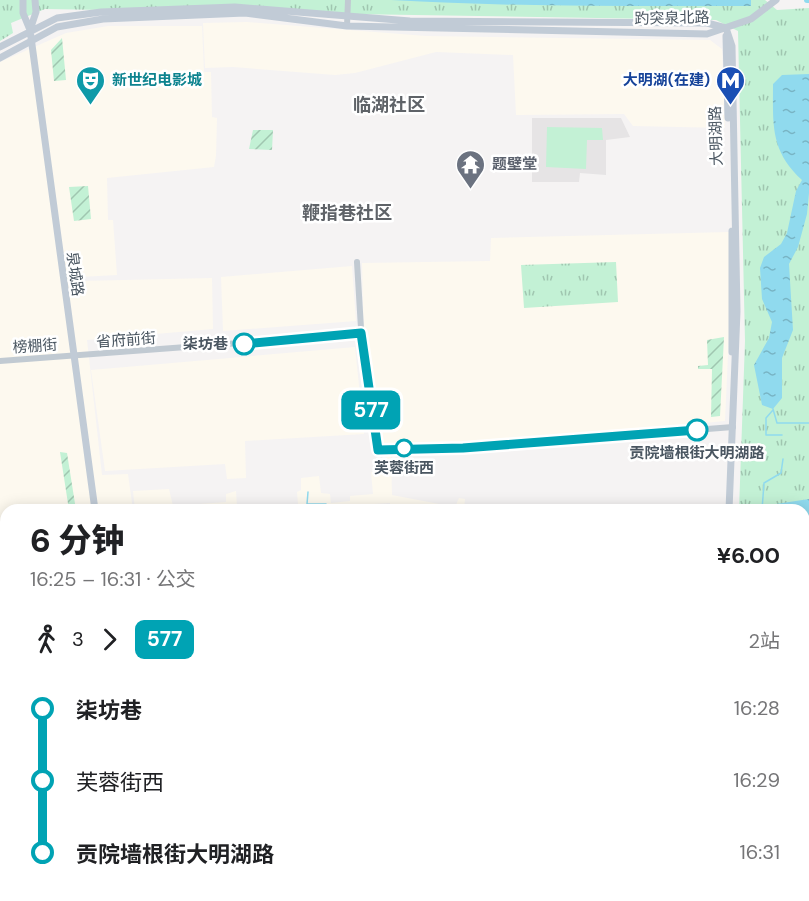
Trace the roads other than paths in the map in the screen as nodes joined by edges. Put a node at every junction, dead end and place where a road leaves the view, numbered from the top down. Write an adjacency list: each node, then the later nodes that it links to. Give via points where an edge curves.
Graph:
1 (23, 0): 7 (main road)
2 (348, 0): 5 (street)
3 (776, 0): 6 (main road, via 751,19)
4 (35, 2): 7 (main road)
5 (347, 19): 6 (main road, 趵突泉北路, via 707,23); 7 (main road, 趵突泉北路, via 235,7 101,12 57,18); 8 (main road, 趵突泉北路, via 245,13 103,19 57,27)
6 (726, 28): 15 (main road, 大明湖路)
7 (30, 30): 8 (main road, 泉城路); 9 (main road, 趵突泉北路)
8 (30, 42): 10 (main road, 趵突泉北路); 13 (main road, 泉城路)
9 (0, 47)
10 (0, 58)
11 (357, 262): 12 (street)
12 (361, 333): 13 (street, 省府前街); 15 (street, via 378,450 535,443)
13 (72, 356): 14 (street, 榜棚街); 16 (main road, 泉城路)
14 (0, 361)
15 (731, 427): 17 (main road, 大明湖路)
16 (94, 504)
17 (727, 504)

